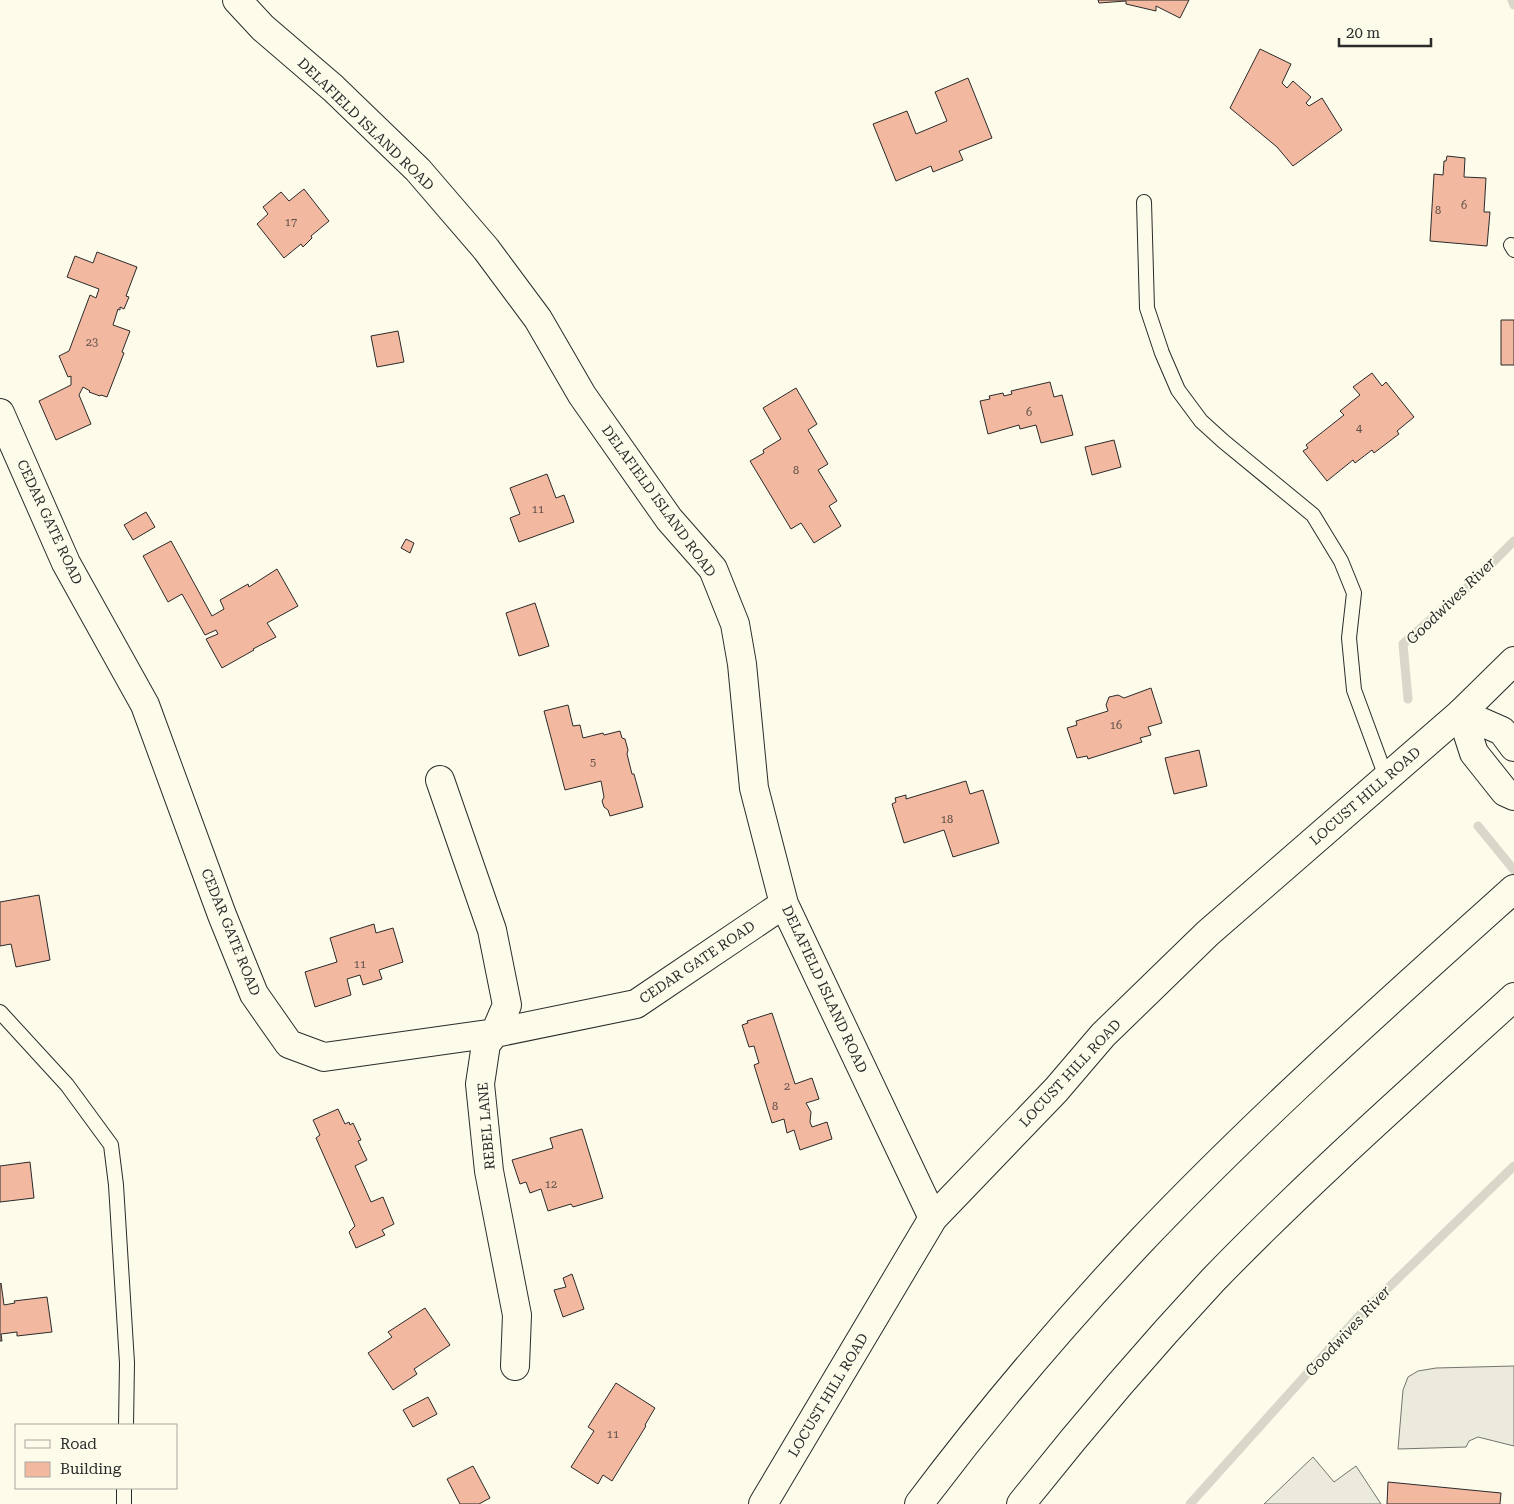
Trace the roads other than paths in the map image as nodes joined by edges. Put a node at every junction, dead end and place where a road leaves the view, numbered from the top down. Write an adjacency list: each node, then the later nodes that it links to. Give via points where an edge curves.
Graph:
1 (237, 0): 11 (main road, DELAFIELD ISLAND ROAD, via 262,28 333,88 418,170 486,249 538,319 582,394 669,519 713,569 735,624 754,788)
2 (1144, 202): 7 (lane, via 1148,308 1178,390 1201,421 1314,515 1342,561 1354,593 1349,638 1354,690)
3 (0, 413): 14 (main road, CEDAR GATE ROAD, via 66,563 145,705 254,994 289,1044 324,1057)
4 (1514, 661): 5 (main road, LOCUST HILL ROAD)
5 (1461, 713): 6 (main road, via 1502,731); 7 (main road, LOCUST HILL ROAD); 9 (main road, via 1474,753 1505,792)
6 (1514, 746)
7 (1386, 777): 15 (main road, LOCUST HILL ROAD, via 1208,933 1103,1036 1056,1090)
8 (440, 780): 14 (main road, REBEL LANE, via 492,930 507,1005)
9 (1514, 796)
10 (1514, 889): 21 (main road, via 1301,1083 1141,1241 1067,1322)
11 (784, 904): 14 (main road, CEDAR GATE ROAD, via 636,1004); 15 (main road, DELAFIELD ISLAND ROAD)
12 (1514, 997): 22 (main road, via 1369,1128 1213,1281 1134,1368)
13 (0, 1012): 17 (lane, via 67,1085 111,1145 127,1363)
14 (496, 1033): 16 (main road, REBEL LANE, via 486,1044 480,1084 489,1171 517,1315)
15 (933, 1218): 20 (main road, LOCUST HILL ROAD)
16 (515, 1366)
17 (126, 1424)
18 (124, 1489): 19 (lane)
19 (124, 1504)
20 (763, 1504)
21 (919, 1504)
22 (1021, 1504)

